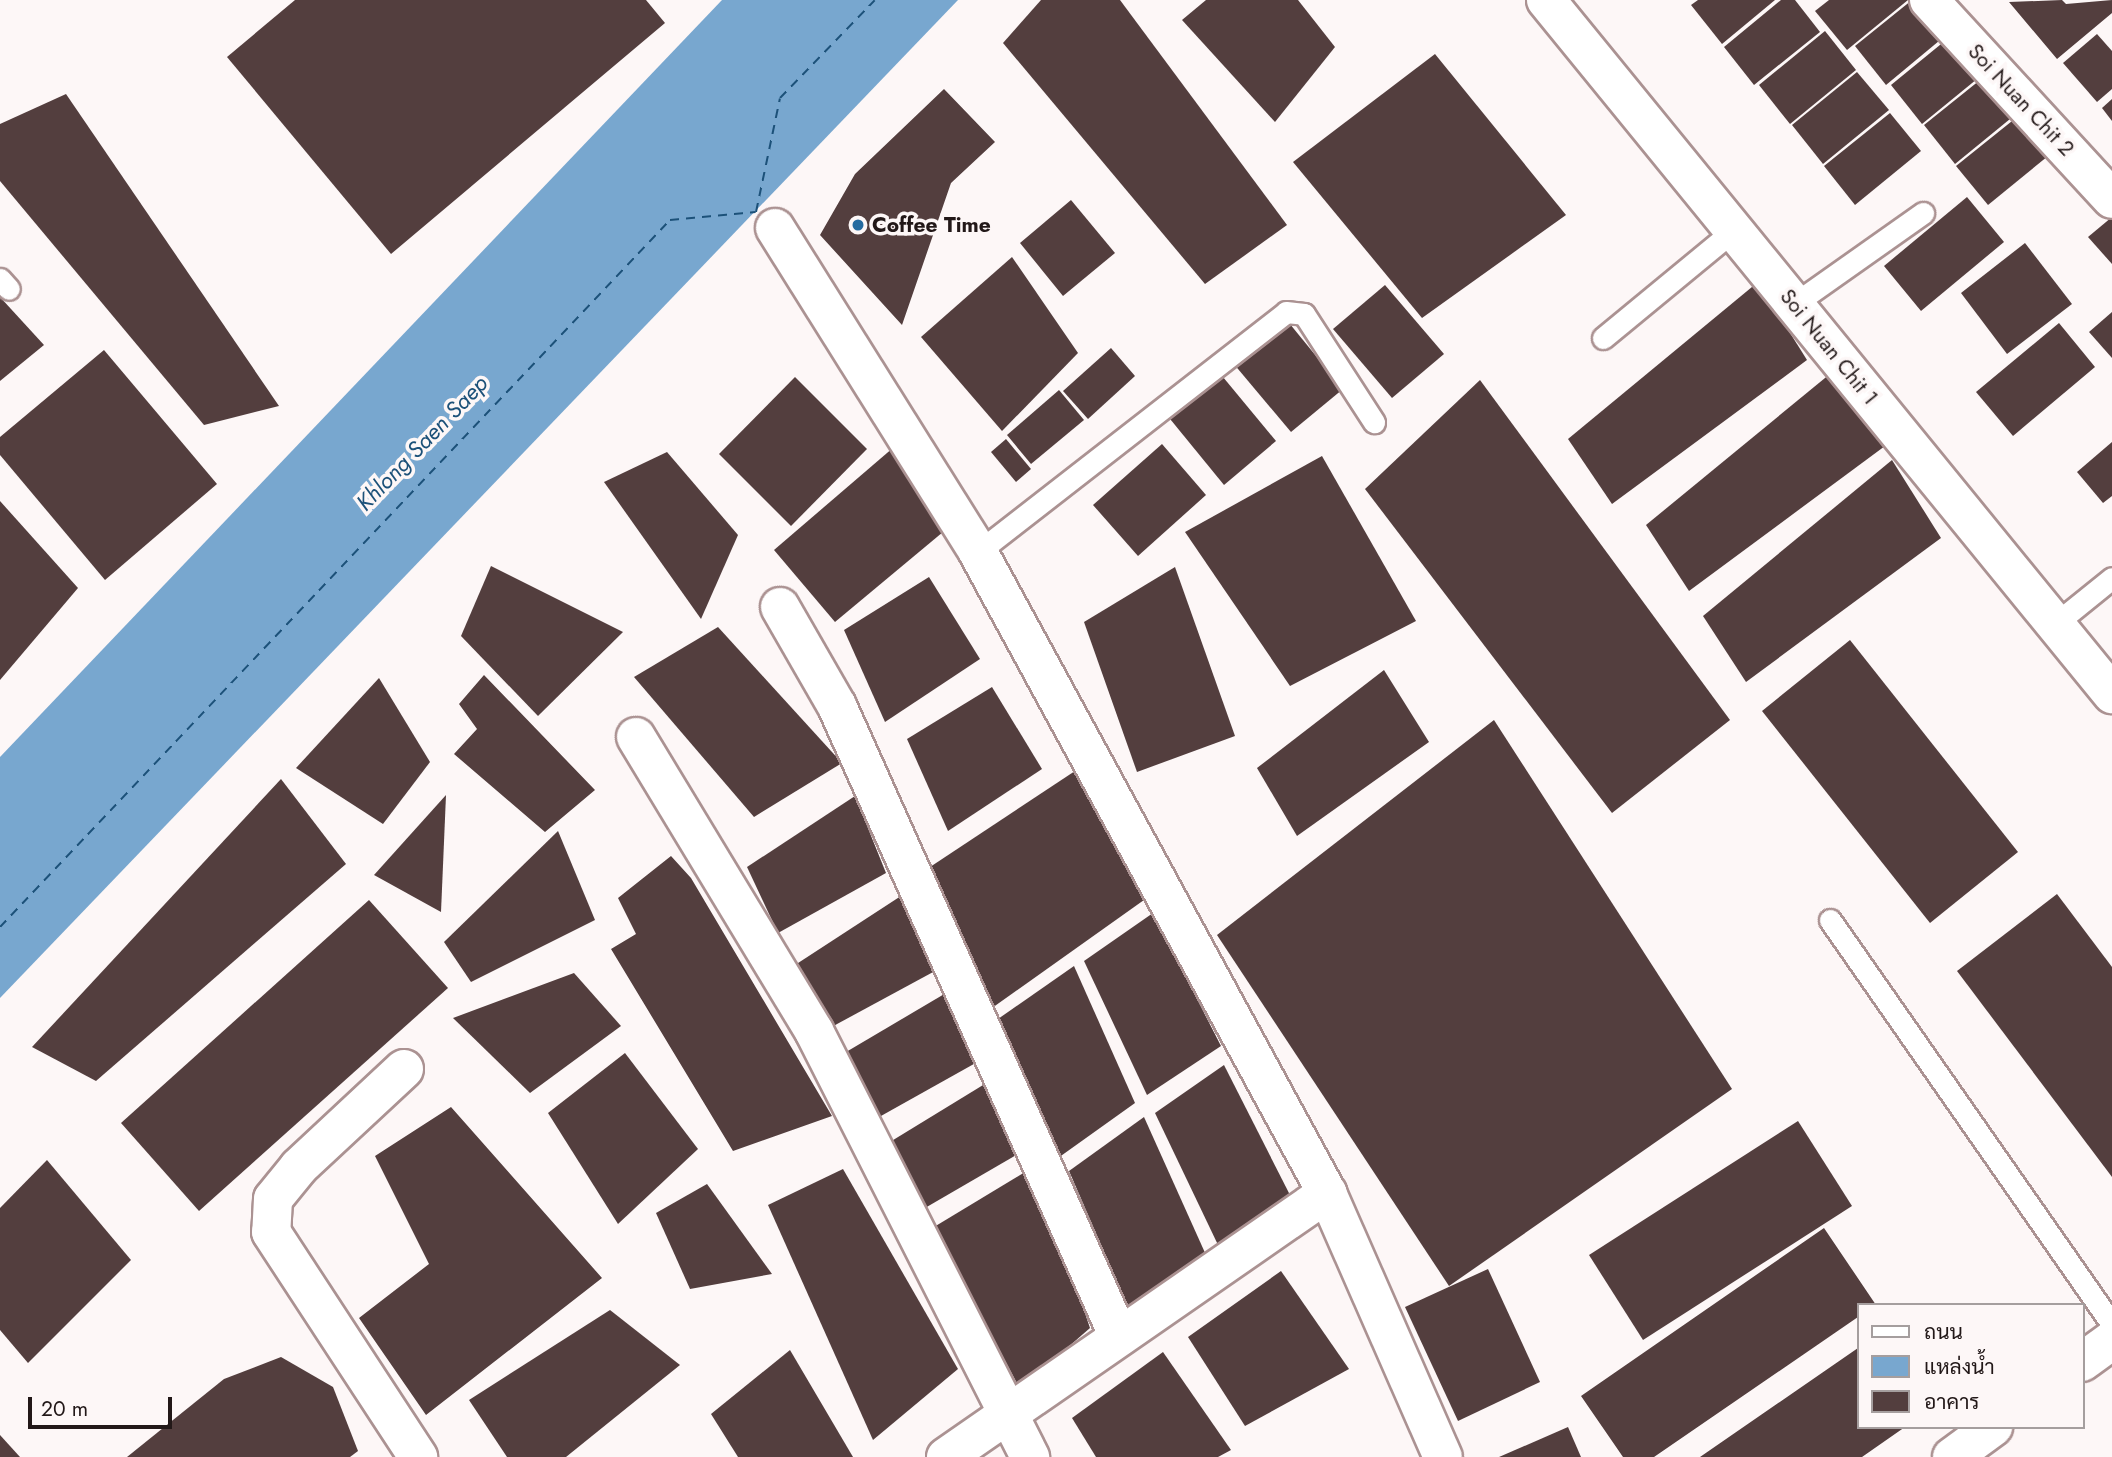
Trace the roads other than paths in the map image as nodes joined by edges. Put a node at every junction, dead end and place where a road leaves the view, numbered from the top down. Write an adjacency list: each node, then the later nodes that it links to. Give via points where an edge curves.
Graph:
1 (1546, 0): 6 (street, Soi Nuan Chit 1)
2 (1929, 0): 3 (street, Soi Nuan Chit 2)
3 (2112, 199)
4 (1923, 213): 7 (lane)
5 (775, 228): 10 (street)
6 (1734, 230): 7 (street, Soi Nuan Chit 1); 8 (lane)
7 (1794, 304): 13 (street, Soi Nuan Chit 1)
8 (1603, 338)
9 (1374, 422): 10 (lane, via 1304,314 1286,312)
10 (978, 552): 18 (street)
11 (2112, 578): 13 (lane)
12 (780, 607): 20 (street, via 836,706)
13 (2055, 624): 14 (street, Soi Nuan Chit 1)
14 (2112, 694)
15 (636, 737): 23 (street, via 814,1031)
16 (1830, 920): 19 (lane)
17 (404, 1069): 25 (street, via 299,1167 273,1199 271,1232)
18 (1327, 1193): 20 (street); 28 (street)
19 (2112, 1324)
20 (1119, 1337): 23 (street)
21 (2112, 1340): 22 (street)
22 (2084, 1361)
23 (1010, 1415): 26 (street); 27 (street)
24 (1990, 1429): 29 (street)
25 (418, 1457)
26 (946, 1457)
27 (1030, 1457)
28 (1443, 1457)
29 (1952, 1457)

